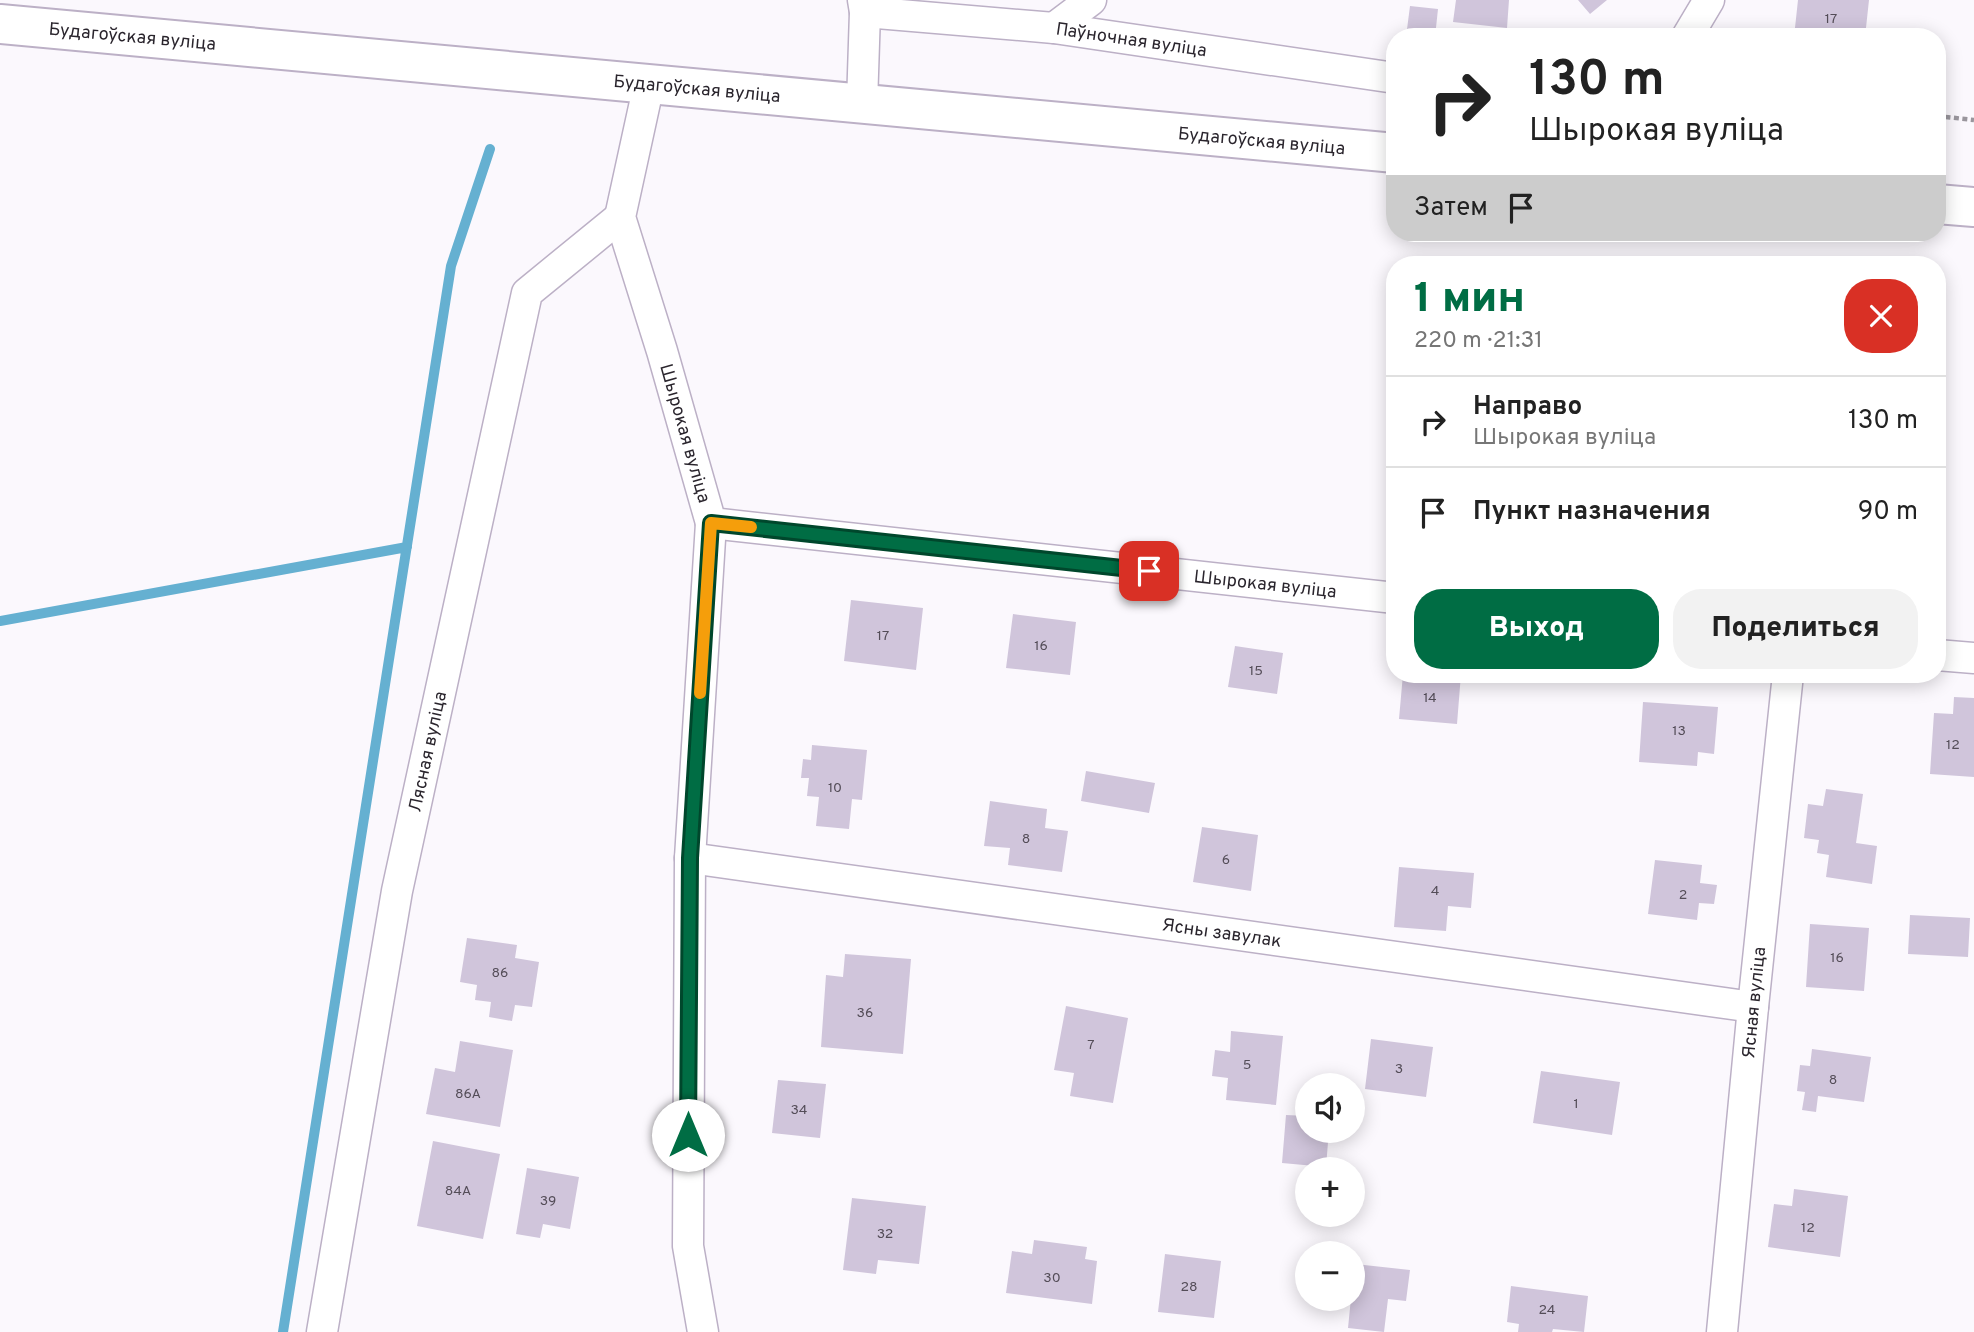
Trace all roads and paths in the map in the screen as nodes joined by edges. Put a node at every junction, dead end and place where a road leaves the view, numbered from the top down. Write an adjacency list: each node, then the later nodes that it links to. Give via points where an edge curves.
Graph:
1 (1091, 0): 5 (street)
2 (1709, 0): 6 (street)
3 (864, 6): 5 (street, Паўночная вуліца); 9 (street)
4 (0, 24): 8 (street, Будагоўская вуліца)
5 (1054, 28): 7 (street, Паўночная вуліца)
6 (1692, 28)
7 (1386, 77)
8 (649, 84): 9 (street, Будагоўская вуліца); 15 (street, Шырокая вуліца)
9 (862, 104): 12 (street, Будагоўская вуліца)
10 (1946, 117): 11 (path)
11 (1974, 120)
12 (1386, 152)
13 (1946, 205): 14 (street)
14 (1974, 207)
15 (620, 217): 16 (street, Шырокая вуліца); 23 (street, Лясная вуліца, via 527,293 397,891)
16 (711, 523): 17 (street, Шырокая вуліца); 21 (street)
17 (1386, 597)
18 (1946, 656): 19 (street)
19 (1974, 658)
20 (1787, 683): 22 (street, Ясная вуліца)
21 (690, 858): 22 (street, Ясны завулак); 24 (street, via 688,1246)
22 (1753, 1007): 25 (street, Ясная вуліца)
23 (321, 1332)
24 (703, 1332)
25 (1722, 1332)

